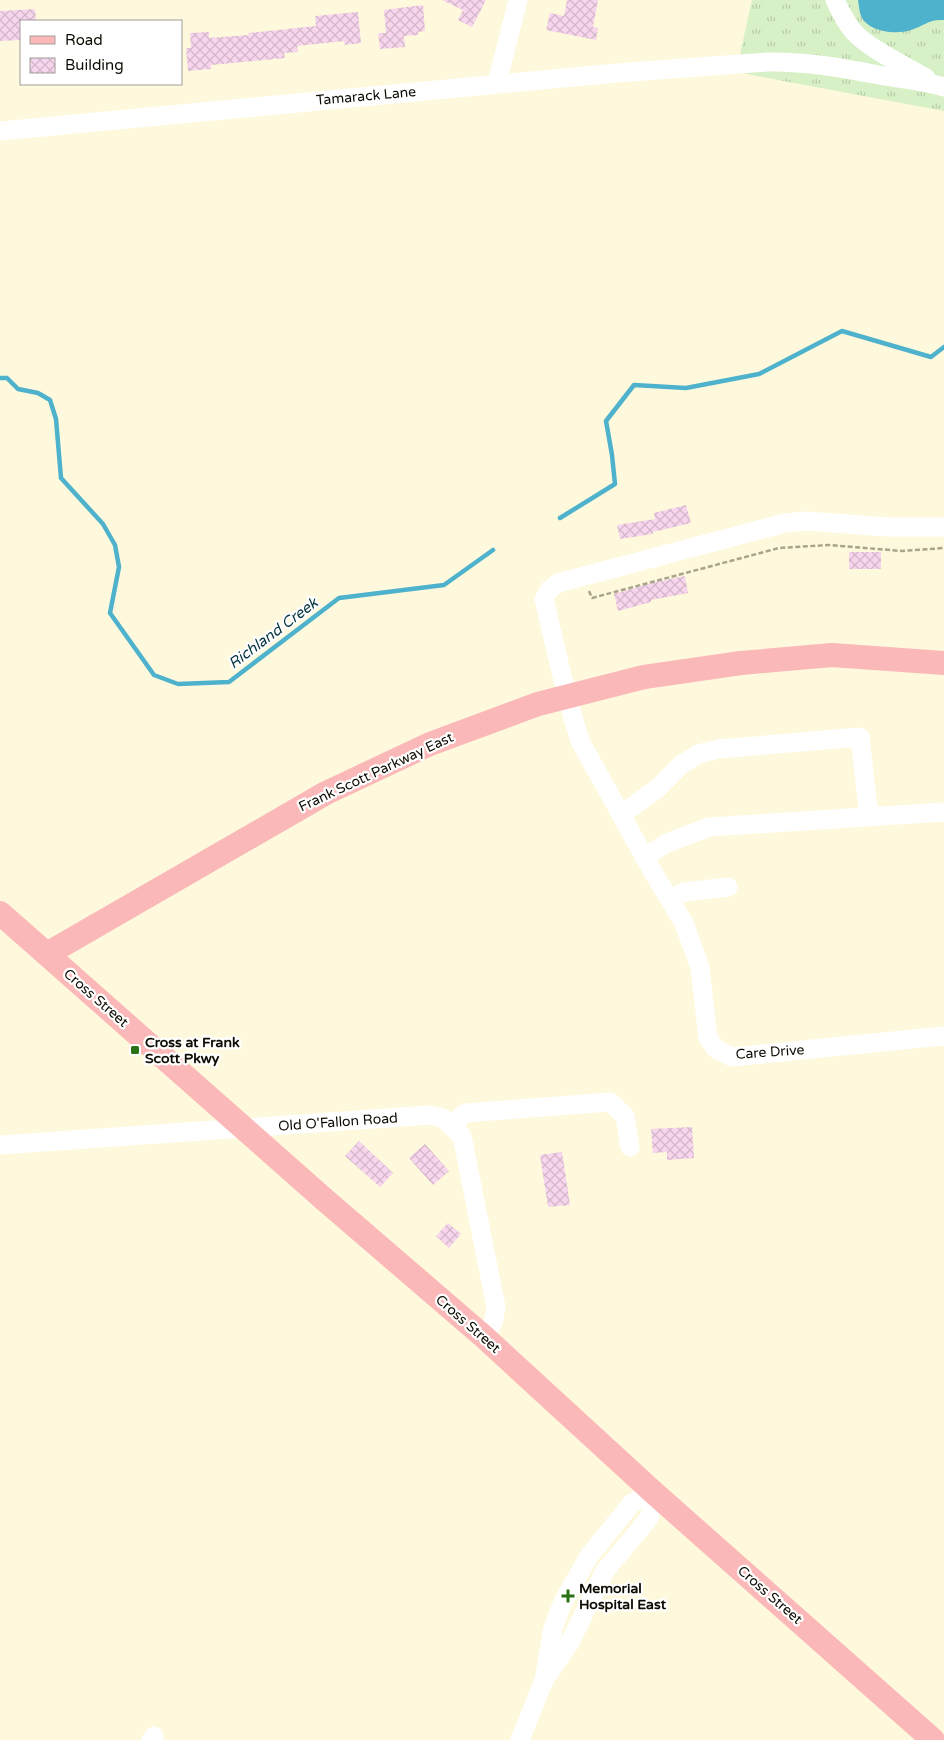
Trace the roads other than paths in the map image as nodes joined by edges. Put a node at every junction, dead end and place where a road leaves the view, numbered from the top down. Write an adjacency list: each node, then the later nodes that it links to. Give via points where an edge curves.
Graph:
1 (518, 0): 3 (street)
2 (834, 0): 4 (street, via 841,14 865,42)
3 (497, 84): 4 (street, Tamarack Lane, via 784,62 822,65); 5 (street, Tamarack Lane)
4 (941, 86)
5 (0, 131)
6 (944, 528): 8 (street, Care Drive, via 887,528 806,521 786,523 558,583 544,599)
7 (944, 663): 8 (main road, Frank Scott Parkway East, via 832,655 741,663 644,677)
8 (567, 697): 10 (street, Care Drive, via 580,741); 16 (main road, Frank Scott Parkway East, via 538,704 430,744 326,793)
9 (944, 812): 11 (street)
10 (621, 815): 11 (street, via 698,754 719,749 860,738); 12 (street, Care Drive)
11 (869, 817): 12 (street, via 709,827 667,843)
12 (644, 856): 14 (street, Care Drive)
13 (728, 887): 14 (street, via 684,892)
14 (670, 900): 17 (street, Care Drive, via 684,923 700,968 708,1038 716,1050 732,1057)
15 (0, 913): 16 (main road, Cross Street)
16 (47, 954): 19 (main road, Cross Street)
17 (944, 1036)
18 (452, 1125): 19 (street, Old O'Fallon Road, via 443,1118 430,1115); 21 (street, via 465,1112 610,1102 625,1116); 22 (street, via 462,1136 496,1307 493,1323)
19 (245, 1129): 20 (street, Old O'Fallon Road); 22 (main road, Cross Street)
20 (0, 1145)
21 (630, 1147)
22 (482, 1336): 23 (main road, Cross Street)
23 (653, 1492): 24 (street, via 650,1517 605,1571 569,1644 544,1680); 25 (main road, Cross Street)
24 (520, 1740)
25 (933, 1740)

